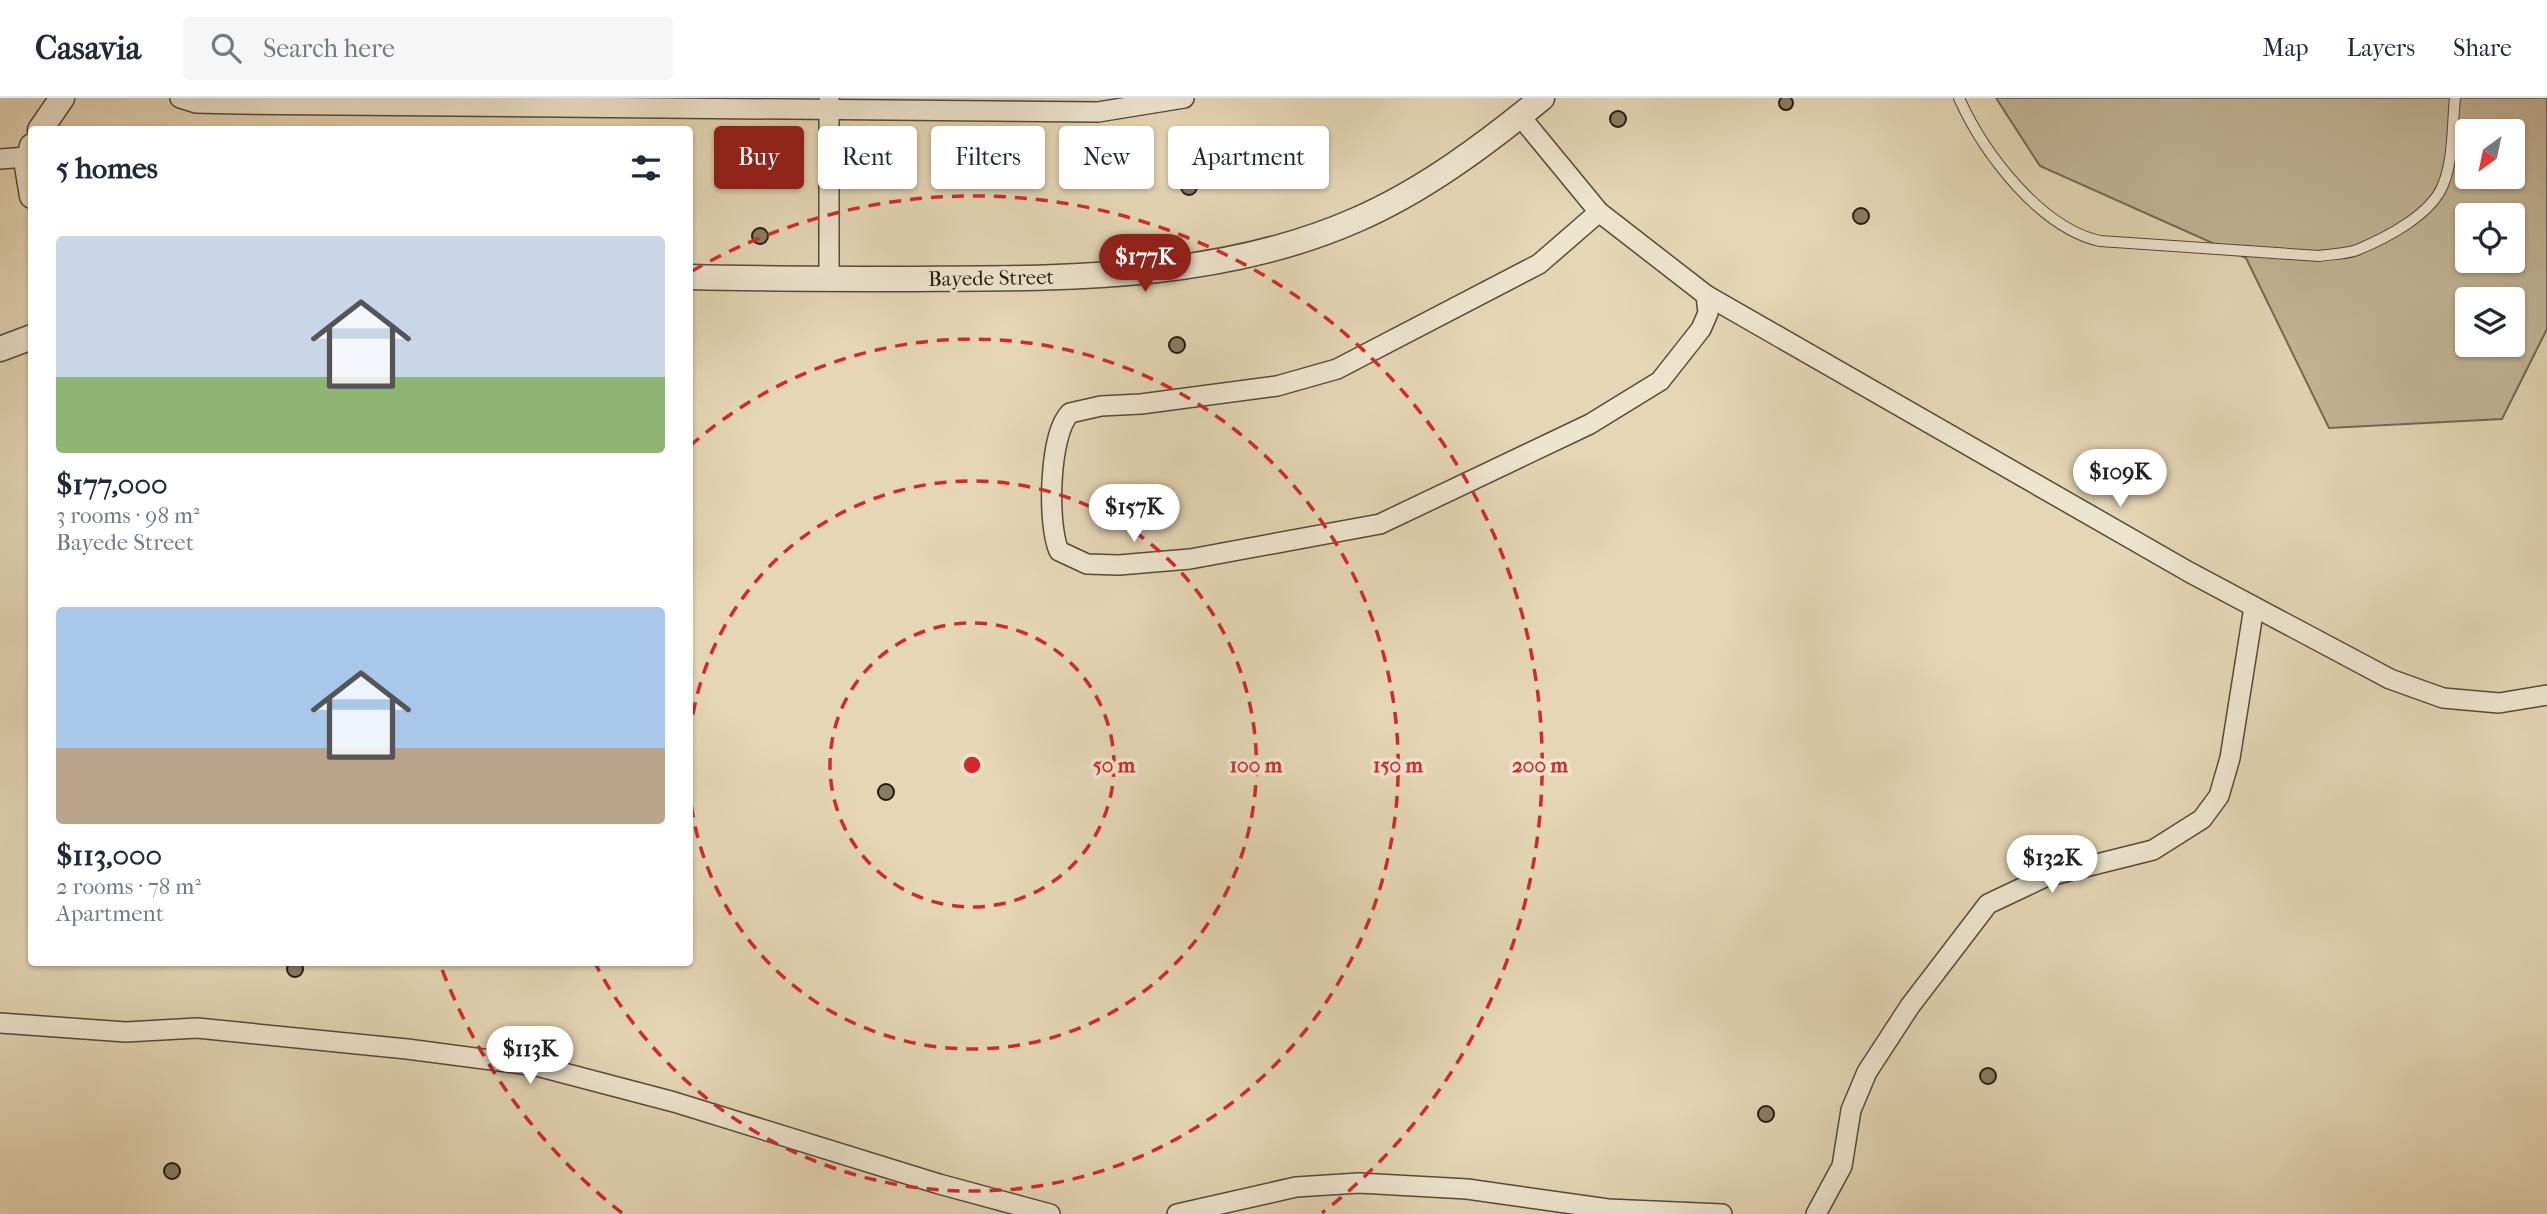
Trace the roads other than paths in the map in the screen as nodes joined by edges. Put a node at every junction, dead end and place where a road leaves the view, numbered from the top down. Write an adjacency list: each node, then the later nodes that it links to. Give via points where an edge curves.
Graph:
1 (62, 98): 9 (street)
2 (180, 98): 7 (street, via 196,103)
3 (1184, 98): 7 (street, via 1098,112)
4 (1542, 98): 8 (street, Bayede Street)
5 (1959, 98): 6 (lane, via 1992,157 2078,235 2100,241 2319,256 2355,251 2426,208 2443,186)
6 (2455, 98)
7 (829, 104): 14 (street)
8 (1520, 116): 12 (street); 14 (street, Bayede Street, via 1443,172 1358,219 1245,255 1118,274 1015,280)
9 (43, 126)
10 (28, 151): 11 (street)
11 (0, 159)
12 (1599, 212): 15 (street); 15 (street, via 1539,264 1337,369 1277,386 1070,413 1060,429 1053,484 1051,520 1059,551 1087,564 1119,565 1190,559 1380,524 1590,424 1660,381 1706,319)
13 (693, 277): 14 (street, Bayede Street)
14 (829, 281)
15 (1706, 295): 18 (street)
16 (28, 338): 17 (street)
17 (0, 349)
18 (2253, 607): 19 (street, via 2390,679 2443,698 2499,703); 25 (street, via 2230,758 2219,796 2202,819 2153,850 2045,877 1988,904 1910,1006 1867,1072 1851,1110 1842,1166)
19 (2547, 695)
20 (0, 1023): 22 (street, via 125,1032 197,1028 537,1066 699,1109)
21 (1677, 1213): 23 (street, via 1608,1209 1467,1189 1359,1183 1296,1187); 24 (street)
22 (1051, 1214)
23 (1177, 1214)
24 (1722, 1214)
25 (1816, 1214)

